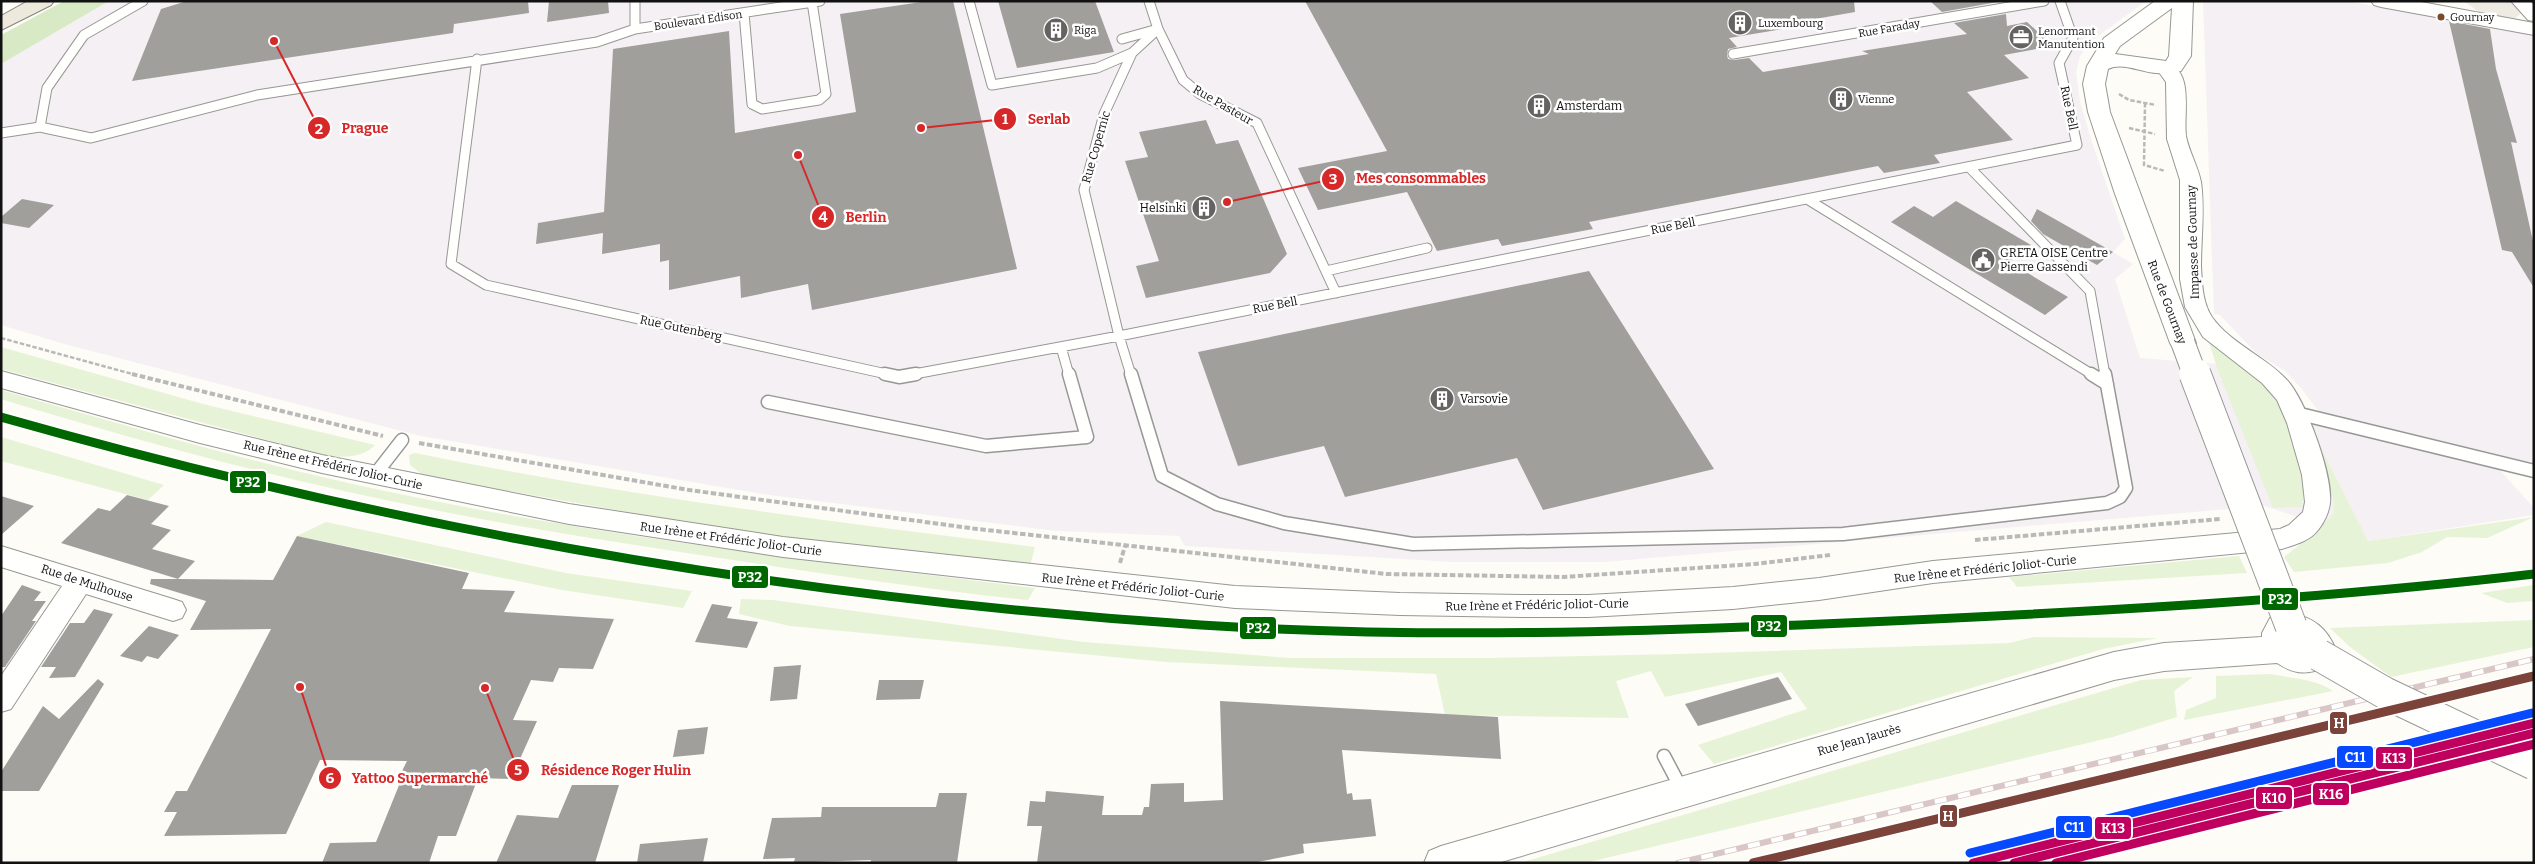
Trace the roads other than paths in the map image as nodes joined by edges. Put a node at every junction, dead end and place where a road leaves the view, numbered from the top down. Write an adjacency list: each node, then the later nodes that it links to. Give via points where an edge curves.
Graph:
1 (44, 1): 15 (main road)
2 (143, 1): 25 (lane, via 84,35 47,88)
3 (635, 1): 17 (lane)
4 (969, 1): 20 (lane, via 992,85 1097,68)
5 (1149, 1): 16 (lane)
6 (2044, 1): 21 (lane, Rue Faraday)
7 (2060, 1): 27 (lane, Rue Bell, via 2073,38 2059,63 2077,145)
8 (2169, 1): 24 (street, Rue de Gournay, via 2116,37 2106,48)
9 (2183, 1): 23 (street, via 2182,42)
10 (2381, 1): 18 (street)
11 (2520, 1): 14 (street)
12 (816, 2): 13 (lane, Boulevard Edison); 13 (lane, via 826,94 809,102 762,109 752,104)
13 (744, 13): 17 (lane, Boulevard Edison)
14 (2534, 16)
15 (1, 24)
16 (1158, 28): 19 (lane); 20 (lane, Rue Copernic); 30 (lane, Rue Pasteur, via 1183,80 1200,94 1257,123)
17 (635, 29): 22 (lane, Boulevard Edison, via 597,42)
18 (2534, 29)
19 (1122, 39)
20 (1132, 53): 32 (lane, Rue Copernic, via 1104,114 1084,190)
21 (1733, 54)
22 (478, 59): 25 (lane, Boulevard Edison, via 257,95 91,138); 33 (lane, Rue Gutenberg, via 451,264 486,285 899,377)
23 (2172, 64): 24 (street, via 2116,59); 37 (street, Impasse de Gournay, via 2177,139 2190,177 2192,291 2197,309 2212,332 2279,386)
24 (2098, 66): 45 (street, Rue de Gournay, bridge, via 2094,84 2102,123)
25 (40, 127): 26 (lane)
26 (1, 133)
27 (1969, 167): 28 (lane, Rue Bell); 35 (lane, via 2090,291)
28 (1807, 199): 31 (lane, Rue Bell); 35 (lane)
29 (1427, 248): 30 (lane)
30 (1326, 271): 31 (lane, Rue Pasteur)
31 (1336, 293): 32 (lane, Rue Bell)
32 (1119, 336): 33 (lane, Rue Gutenberg); 35 (lane, Rue Copernic, via 1162,476 1217,504 1284,523 1413,544 1843,534 2107,503 2120,496 2126,488)
33 (1061, 347): 36 (lane, via 1087,437 986,446)
34 (1, 379): 40 (street, Rue Irène et Frédéric Joliot-Curie, via 232,442)
35 (2107, 384)
36 (768, 402)
37 (2296, 413): 39 (lane); 41 (street, Impasse de Gournay, via 2316,477 2319,501 2309,523)
38 (402, 440): 40 (lane)
39 (2534, 471)
40 (374, 476): 41 (street, Rue Irène et Frédéric Joliot-Curie, via 569,514 799,549 1205,595 1391,604 1588,606 1733,598 1933,572)
41 (2282, 540)
42 (1, 556): 43 (street, Rue de Mulhouse)
43 (80, 581): 44 (street, Rue de Mulhouse); 46 (street)
44 (173, 610)
45 (2287, 638): 48 (street, bridge, via 2301,660 2312,660 2319,655 2384,692); 49 (street, Rue Jean Jaurès, via 2114,666)
46 (1, 700)
47 (1664, 756): 49 (lane)
48 (2534, 764)
49 (1683, 792): 50 (street, Rue Jean Jaurès)
50 (1441, 863)

